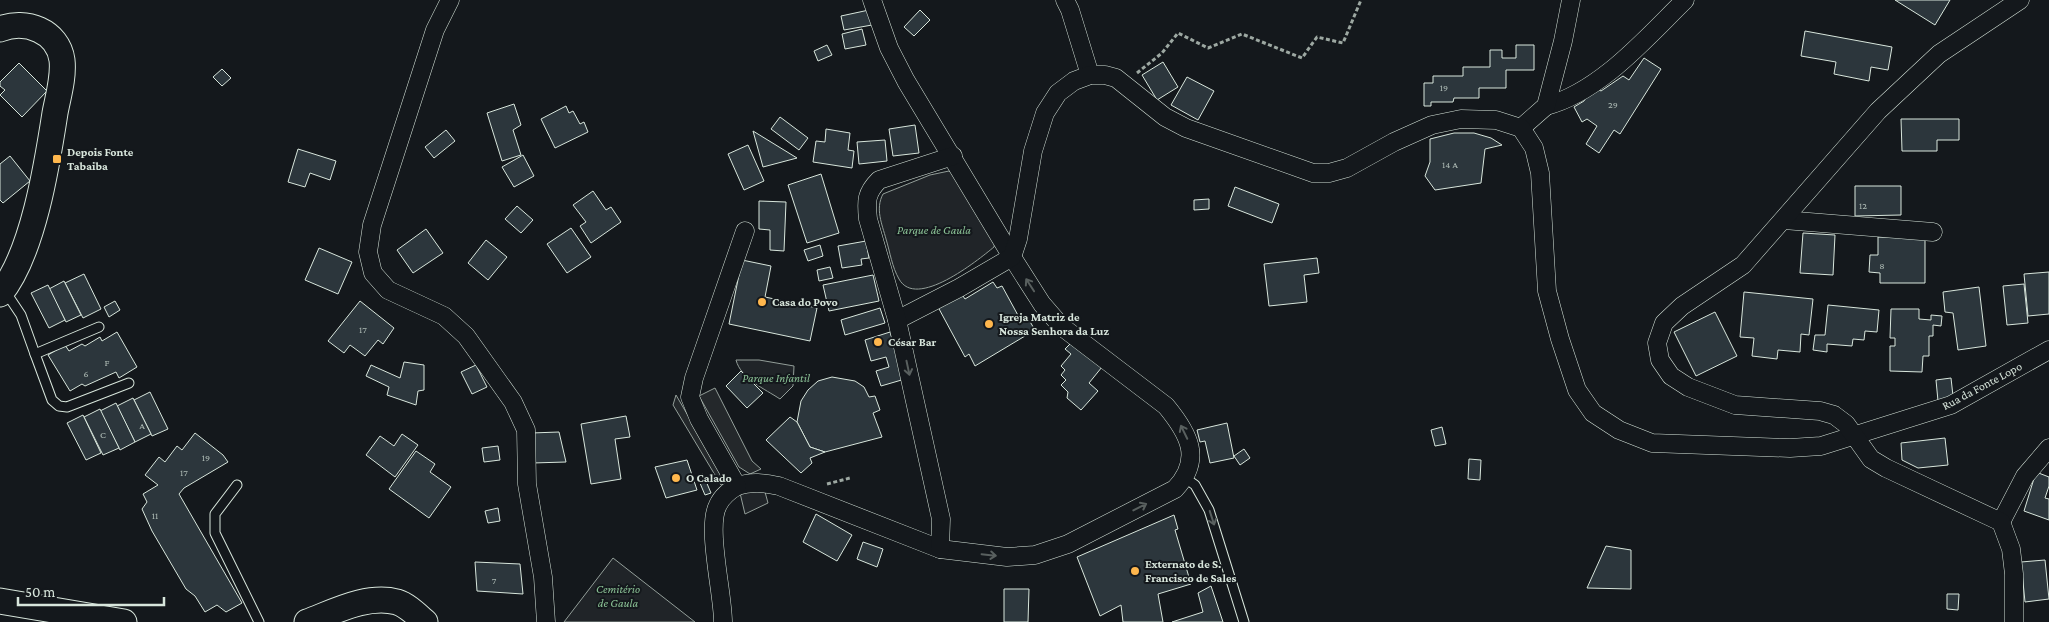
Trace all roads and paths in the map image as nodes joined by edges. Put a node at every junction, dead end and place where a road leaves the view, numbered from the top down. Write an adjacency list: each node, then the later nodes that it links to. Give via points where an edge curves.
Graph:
1 (450, 0): 38 (street, via 434,30 372,225 368,252 373,273 388,290 444,316 466,336 513,402 526,430 527,484 543,577)
2 (872, 0): 13 (street, via 889,48 906,81)
3 (1065, 0): 9 (street)
4 (1362, 0): 10 (path, via 1342,43 1318,37 1302,58 1242,34 1208,48 1178,33 1162,53 1140,69)
5 (1571, 0): 11 (street)
6 (1685, 0): 11 (street, via 1612,69 1562,102)
7 (2020, 0): 14 (street, via 1939,54 1878,111)
8 (0, 29): 18 (main road, via 17,25 36,28 49,35 59,47 62,62 48,158 32,222 18,265)
9 (1090, 75): 10 (street, via 1116,78); 17 (street, via 1074,81 1058,93 1045,113 1033,151)
10 (1128, 86): 12 (street, via 1165,117 1186,128 1313,173 1347,168 1432,125 1461,119 1496,120)
11 (1546, 106): 12 (street)
12 (1521, 128): 24 (street, Rua da Fonte Lopo, via 1534,148 1540,173 1546,290 1577,390 1593,413 1619,430 1652,443 1790,448 1821,446)
13 (953, 156): 17 (street); 19 (street, via 879,180 870,189 866,203 868,219)
14 (1784, 220): 16 (street); 24 (street, via 1743,265 1682,306 1664,323 1657,344 1660,360 1671,376 1688,387 1735,405 1834,414)
15 (744, 232): 29 (street, via 690,397)
16 (1933, 232)
17 (1012, 257): 19 (street); 27 (street, one-way to 17, via 1191,463 1190,443 1180,423 1166,406 1061,326 1042,304)
18 (2, 291): 22 (lane, via 21,315)
19 (897, 320): 32 (street, one-way to 32, via 941,519)
20 (99, 328): 22 (lane)
21 (2049, 350): 24 (street, Rua da Fonte Lopo, via 1951,405)
22 (35, 354): 23 (lane, via 52,400 59,406 68,407)
23 (129, 383)
24 (1855, 436): 31 (street, via 1871,459 1886,468)
25 (2049, 448): 31 (street, via 2025,476)
26 (850, 478): 30 (path)
27 (1185, 478): 32 (street, one-way to 27, via 1007,557 1035,555 1068,544 1175,489); 40 (lane, one-way to 40, via 1195,485 1209,510)
28 (237, 485): 35 (lane, via 215,514 215,533)
29 (737, 486): 32 (street, via 754,482 779,486); 39 (street, via 725,493 717,506 713,525)
30 (820, 486)
31 (2001, 522): 41 (street, via 2011,549)
32 (940, 549)
33 (0, 601): 34 (main road)
34 (124, 622)
35 (259, 622)
36 (307, 622): 37 (main road, via 360,603 381,600 398,602)
37 (425, 622)
38 (546, 622)
39 (723, 622)
40 (1244, 622)
41 (2014, 622)

